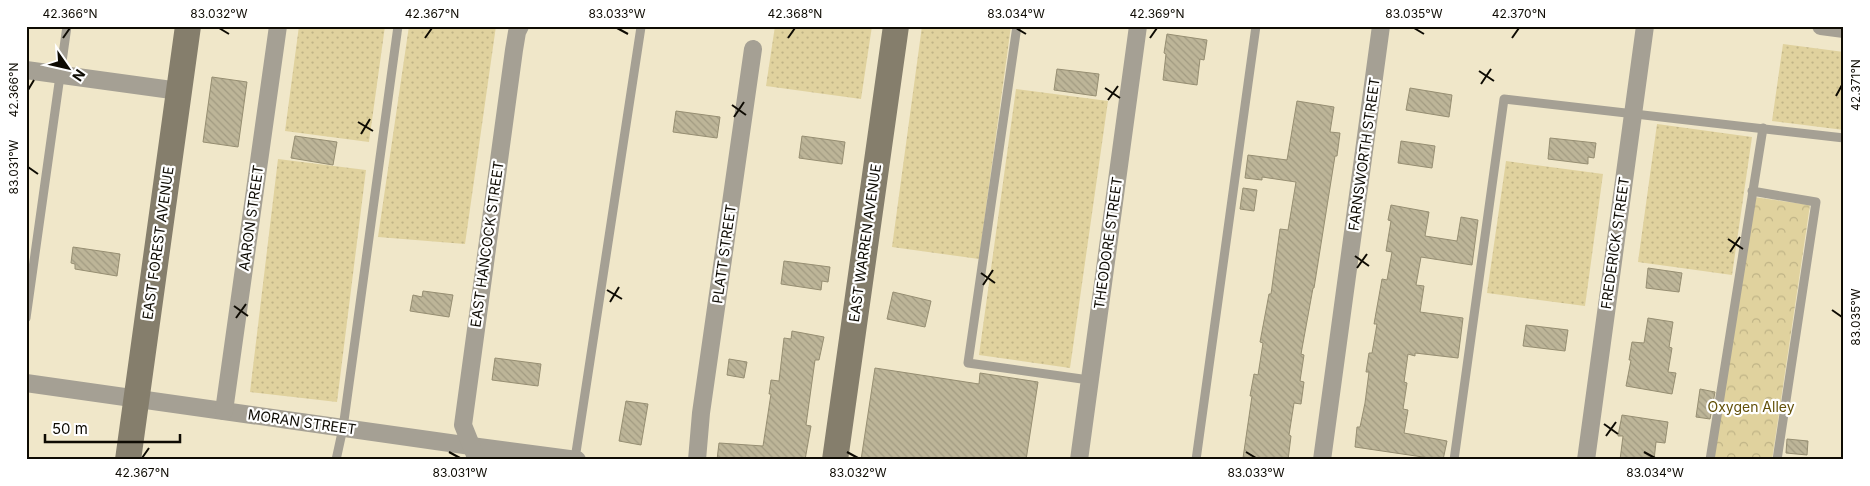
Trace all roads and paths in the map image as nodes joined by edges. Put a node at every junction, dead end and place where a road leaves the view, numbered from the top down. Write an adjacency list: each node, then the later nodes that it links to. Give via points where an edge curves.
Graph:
1 (67, 26): 17 (lane)
2 (188, 26): 18 (main road, EAST FOREST AVENUE)
3 (278, 26): 27 (street, AARON STREET)
4 (398, 26): 28 (lane)
5 (520, 26): 29 (street, EAST HANCOCK STREET, via 514,50 463,425)
6 (896, 26): 34 (main road, EAST WARREN AVENUE)
7 (1017, 26): 24 (lane, via 968,363)
8 (1138, 26): 24 (street, THEODORE STREET)
9 (1256, 26): 36 (lane)
10 (1381, 26): 37 (street, FARNSWORTH STREET)
11 (1645, 26): 19 (street, FREDERICK STREET)
12 (1821, 26): 14 (street)
13 (641, 27): 32 (lane)
14 (1844, 29)
15 (754, 49): 33 (street, PLATT STREET)
16 (26, 70): 17 (street)
17 (60, 75): 18 (street); 23 (lane)
18 (179, 91): 26 (main road, EAST FOREST AVENUE)
19 (1633, 114): 20 (lane); 38 (lane, via 1504,99); 39 (street, FREDERICK STREET)
20 (1762, 128): 21 (lane); 22 (lane)
21 (1844, 138)
22 (1752, 191): 40 (lane); 41 (lane, via 1816,202)
23 (26, 318)
24 (1089, 380): 35 (street, THEODORE STREET)
25 (26, 383): 26 (street, MORAN STREET)
26 (136, 398): 27 (street, MORAN STREET); 30 (main road, EAST FOREST AVENUE)
27 (224, 410): 28 (street, MORAN STREET)
28 (343, 428): 29 (street, MORAN STREET); 31 (lane)
29 (474, 453): 32 (street, MORAN STREET)
30 (128, 460)
31 (336, 460)
32 (576, 460)
33 (697, 460)
34 (835, 460)
35 (1079, 460)
36 (1196, 460)
37 (1322, 460)
38 (1454, 460)
39 (1586, 460)
40 (1710, 460)
41 (1777, 460)

